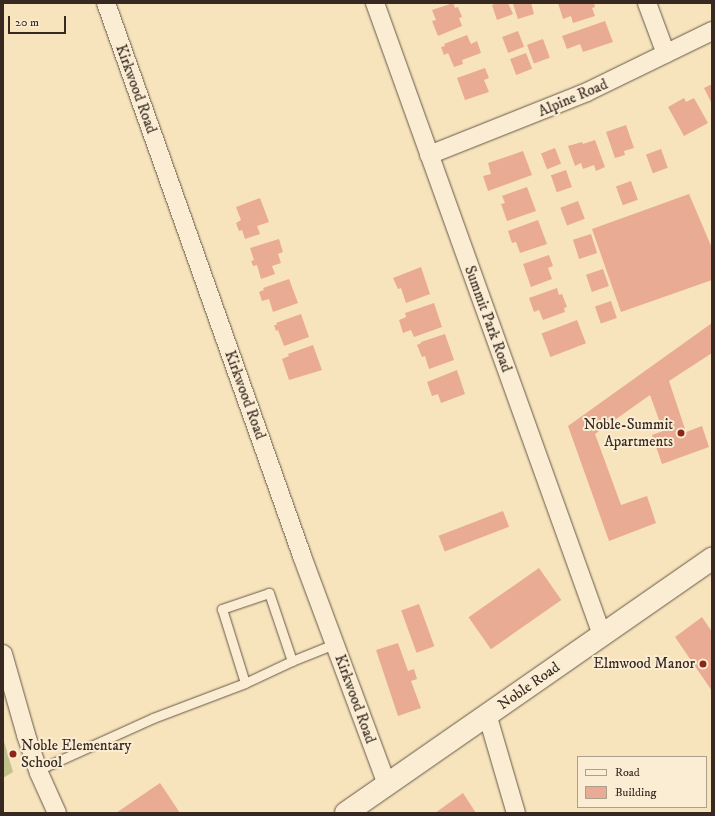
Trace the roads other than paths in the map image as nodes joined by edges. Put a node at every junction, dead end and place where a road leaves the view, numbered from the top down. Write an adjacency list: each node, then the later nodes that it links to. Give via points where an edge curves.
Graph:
1 (106, 3): 9 (street, Kirkwood Road)
2 (375, 3): 6 (street, Summit Park Road)
3 (647, 3): 5 (street)
4 (712, 31): 5 (street, Alpine Road)
5 (666, 54): 6 (street, Alpine Road, via 572,99)
6 (429, 155): 8 (street, Summit Park Road)
7 (712, 559): 8 (main road, Noble Road)
8 (602, 635): 13 (main road, Noble Road)
9 (334, 644): 11 (lane); 15 (street, Kirkwood Road)
10 (3, 654): 14 (street)
11 (292, 661): 12 (lane); 12 (lane, via 269,593 222,609)
12 (245, 683): 14 (lane, via 153,718)
13 (488, 714): 15 (main road, Noble Road); 18 (street)
14 (38, 770): 16 (street)
15 (387, 785): 17 (main road, Noble Road)
16 (57, 813)
17 (346, 813)
18 (516, 813)

